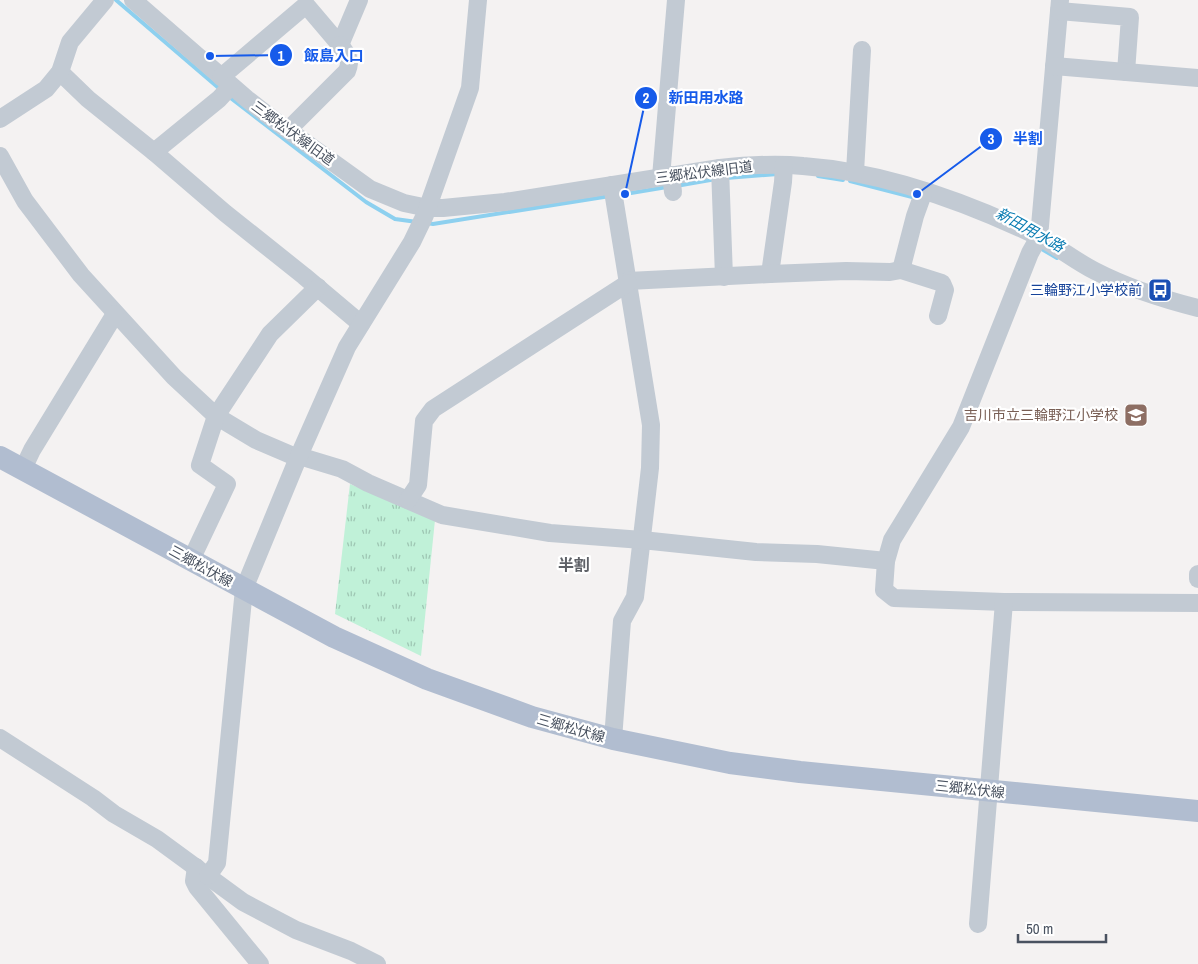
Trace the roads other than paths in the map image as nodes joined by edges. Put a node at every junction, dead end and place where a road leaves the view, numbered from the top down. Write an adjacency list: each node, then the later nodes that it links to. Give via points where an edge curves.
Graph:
1 (105, 0): 10 (street, via 70,42)
2 (133, 0): 13 (street, 三郷松伏線旧道)
3 (359, 0): 7 (street)
4 (478, 0): 24 (street, via 470,88)
5 (676, 0): 21 (street)
6 (1060, 6): 9 (street); 11 (street, via 1130,17)
7 (340, 45): 13 (street, via 306,5); 15 (street, via 349,57 347,71)
8 (862, 50): 18 (street)
9 (1054, 66): 11 (street); 25 (street)
10 (60, 72): 14 (street, via 38,96); 16 (street)
11 (1126, 72): 12 (street)
12 (1198, 78)
13 (225, 88): 15 (street, 三郷松伏線旧道); 16 (street)
14 (0, 119)
15 (288, 130): 24 (street, 三郷松伏線旧道, via 370,189)
16 (154, 152): 30 (street)
17 (0, 156): 32 (street, via 25,201 80,276)
18 (855, 172): 19 (street, 三郷松伏線旧道, via 822,167); 23 (street, 三郷松伏線旧道)
19 (783, 173): 20 (street, 三郷松伏線旧道, via 754,165); 27 (street)
20 (720, 176): 21 (street, 三郷松伏線旧道); 28 (street)
21 (669, 181): 22 (street, 三郷松伏線旧道)
22 (613, 193): 24 (street, 三郷松伏線旧道); 29 (street)
23 (921, 198): 25 (street, 三郷松伏線旧道, via 992,215); 26 (street)
24 (426, 211): 34 (street, via 418,232)
25 (1035, 245): 31 (street, 三郷松伏線旧道, via 1118,282); 42 (street, via 961,427 892,540)
26 (902, 270): 27 (street); 33 (street, via 942,283 945,290)
27 (770, 274): 28 (street)
28 (724, 277): 29 (street)
29 (628, 282): 39 (street, via 433,409 424,421 418,484); 40 (street, via 651,425)
30 (318, 287): 34 (street); 35 (street, via 270,334)
31 (1198, 308)
32 (115, 314): 35 (street); 38 (street, via 32,450)
33 (938, 316)
34 (361, 324): 37 (street, via 347,347)
35 (216, 416): 37 (street, via 256,440); 41 (street, via 200,465 227,484)
36 (0, 457): 38 (main road, 三郷松伏線)
37 (299, 457): 39 (street, via 342,469); 45 (street)
38 (24, 469): 41 (main road, 三郷松伏線)
39 (408, 500): 40 (street, via 442,516 550,533)
40 (642, 540): 42 (street); 49 (street, via 635,597 622,621)
41 (191, 560): 45 (main road, 三郷松伏線)
42 (886, 561): 46 (street, via 884,590 894,598)
43 (1198, 574): 44 (street)
44 (1198, 579)
45 (244, 589): 49 (main road, 三郷松伏線, via 334,637 427,679 532,716); 52 (street, via 217,863)
46 (1004, 602): 47 (street); 50 (street)
47 (1198, 603)
48 (0, 738): 52 (street, via 157,839)
49 (613, 739): 50 (main road, 三郷松伏線, via 730,763)
50 (990, 791): 51 (main road, 三郷松伏線); 53 (street)
51 (1198, 811)
52 (202, 872): 54 (street, via 194,881 197,887); 55 (street, via 243,902 296,930)
53 (978, 924)
54 (260, 964)
55 (377, 964)

